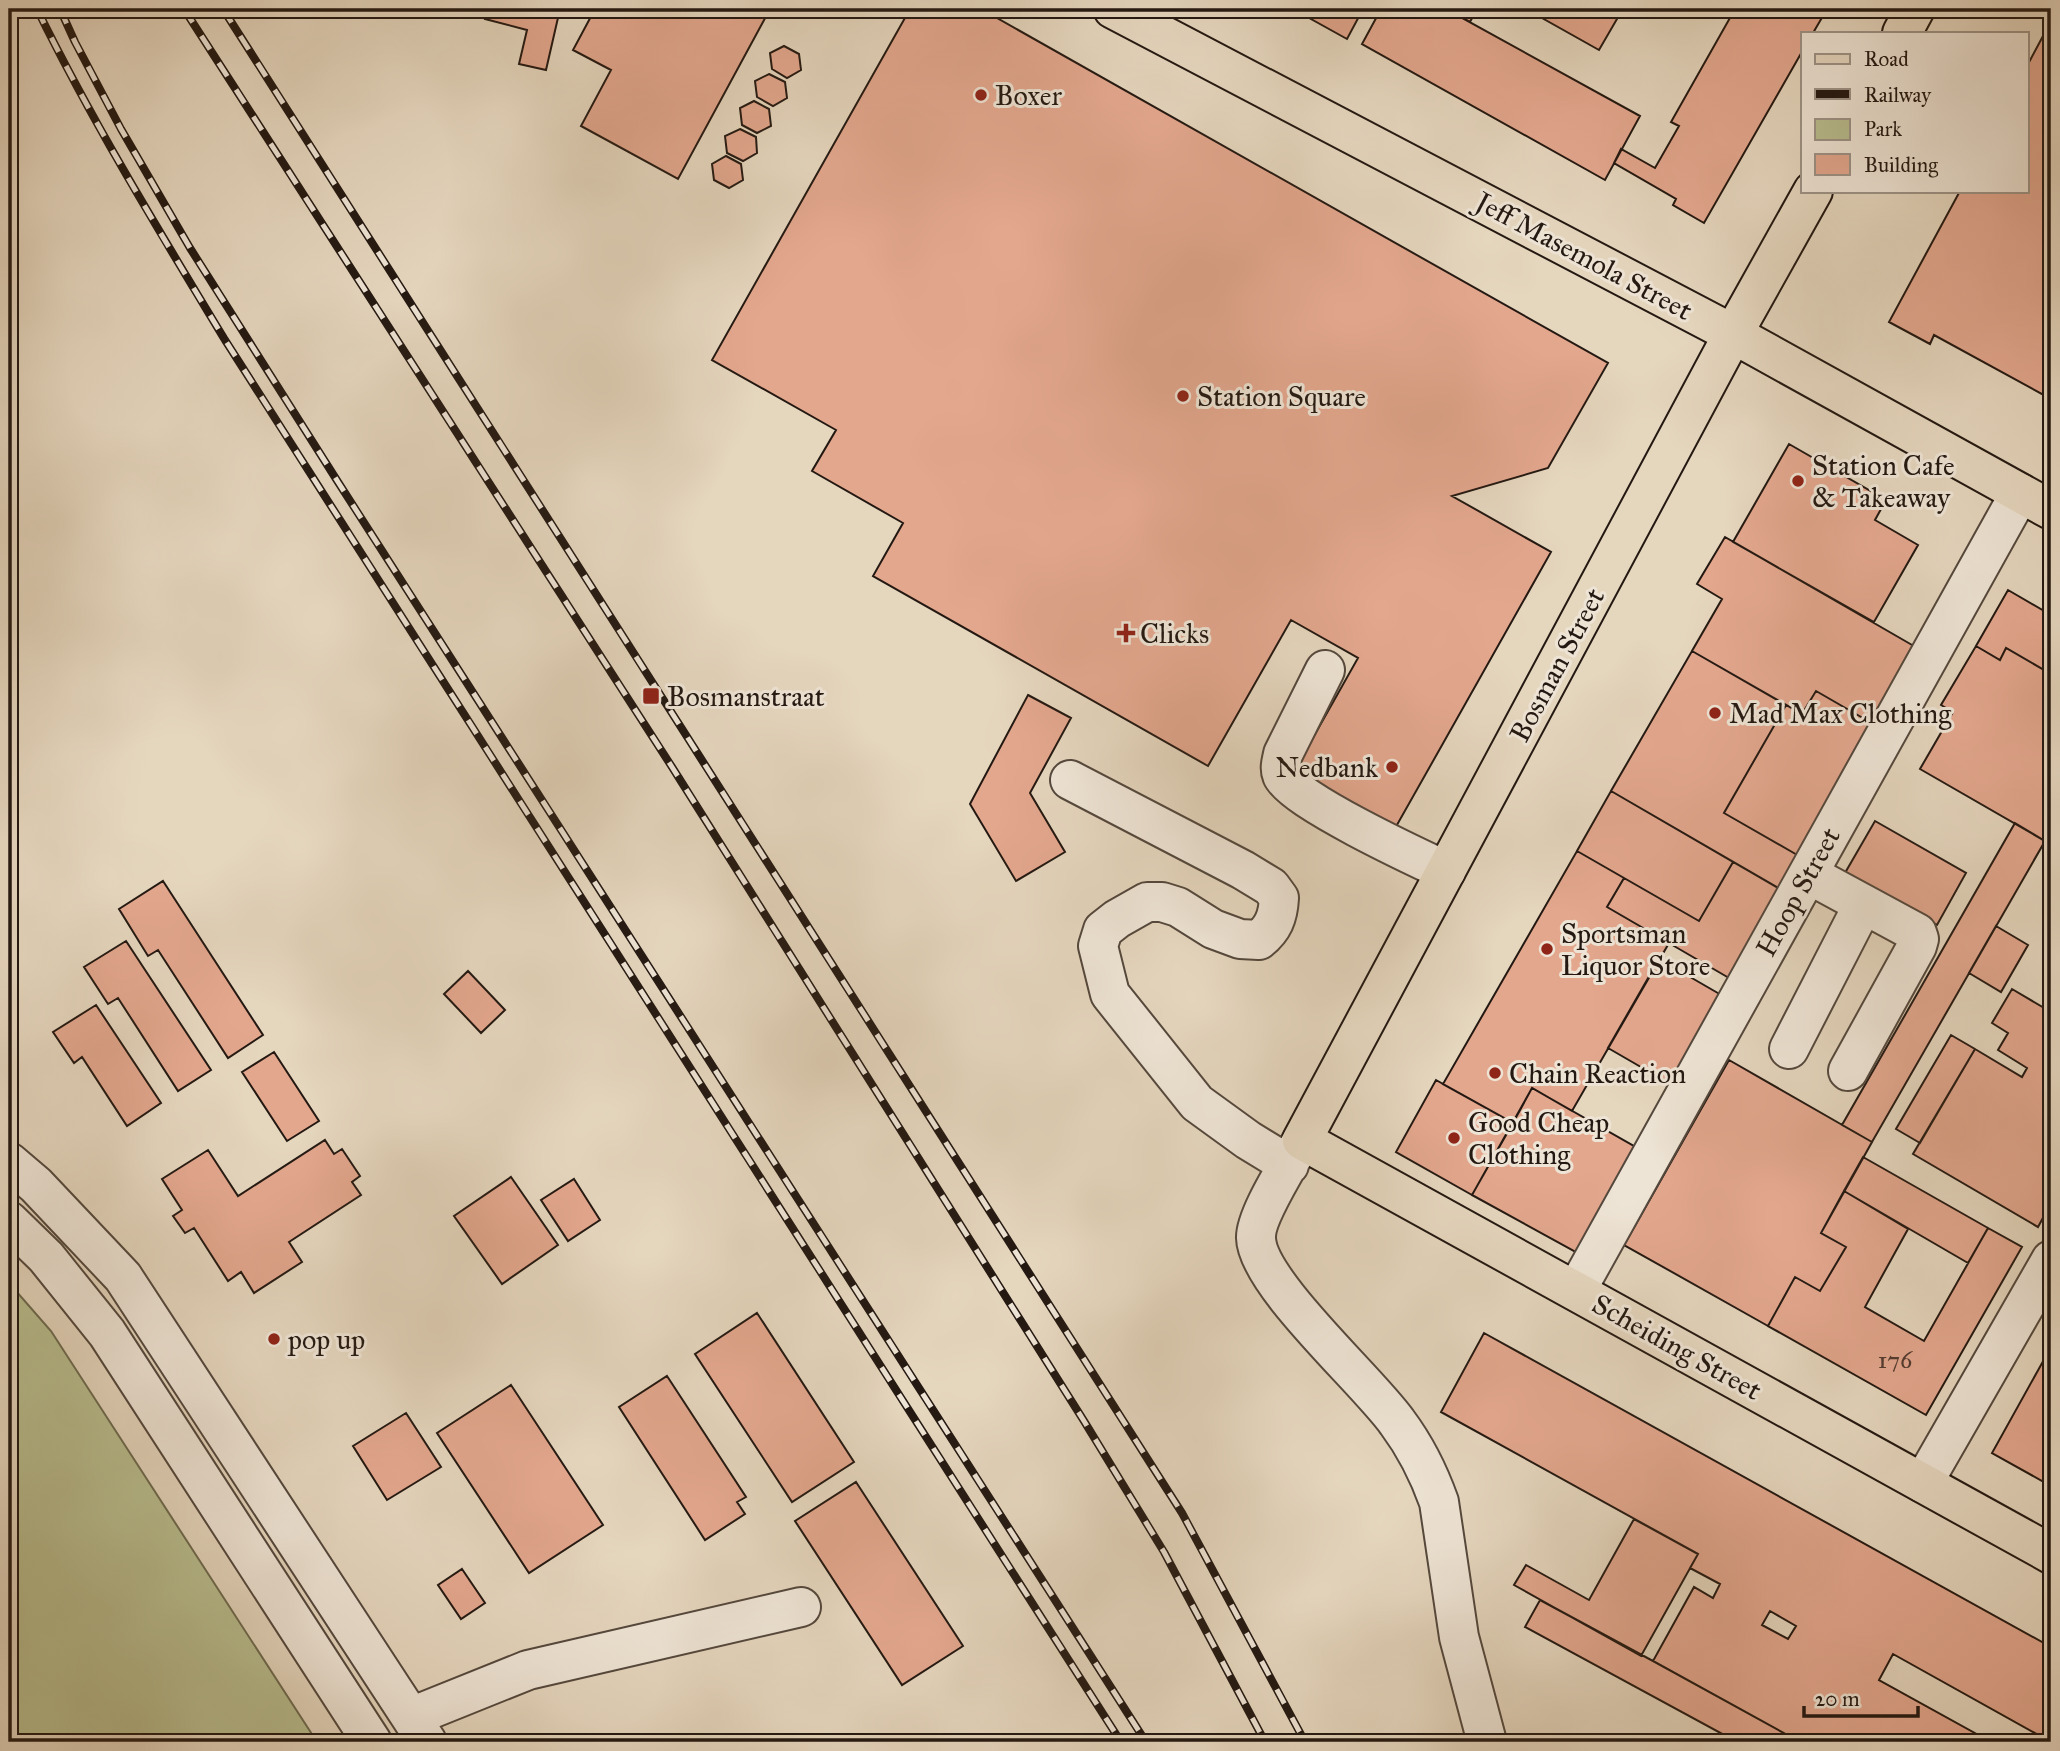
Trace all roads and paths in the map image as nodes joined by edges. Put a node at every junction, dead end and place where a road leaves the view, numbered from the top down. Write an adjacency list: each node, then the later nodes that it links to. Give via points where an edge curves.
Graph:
1 (1113, 9): 5 (main road, Jeff Masemola Street)
2 (1915, 9): 3 (main road)
3 (1903, 32)
4 (1812, 192): 5 (main road, Bosman Street)
5 (1732, 334): 6 (main road, Jeff Masemola Street); 9 (main road, Bosman Street)
6 (2036, 501): 10 (street, Hoop Street)
7 (1325, 670): 9 (street, via 1283,754 1282,777 1317,804)
8 (1070, 780): 14 (street, via 1243,870 1271,887 1279,898 1276,920 1259,940 1213,929 1178,907 1147,902 1103,930 1098,946 1110,994 1197,1103 1248,1140)
9 (1446, 871): 14 (main road, Bosman Street)
10 (1808, 874): 11 (street); 18 (street, Hoop Street)
11 (1863, 905): 12 (street); 13 (street, via 1917,933 1919,939)
12 (1789, 1049)
13 (1848, 1071)
14 (1296, 1152): 18 (main road, Scheiding Street); 24 (street, via 1261,1217 1256,1237 1261,1255 1309,1324 1397,1422 1432,1481 1459,1637)
15 (9, 1162): 22 (street, via 123,1278)
16 (9, 1221): 23 (street, via 46,1257 107,1333)
17 (2051, 1260): 19 (street)
18 (1576, 1291): 19 (main road, Scheiding Street)
19 (1923, 1483): 20 (main road, Scheiding Street)
20 (2051, 1554)
21 (801, 1607): 22 (street, via 528,1670)
22 (419, 1730)
23 (372, 1742)
24 (1488, 1742)

